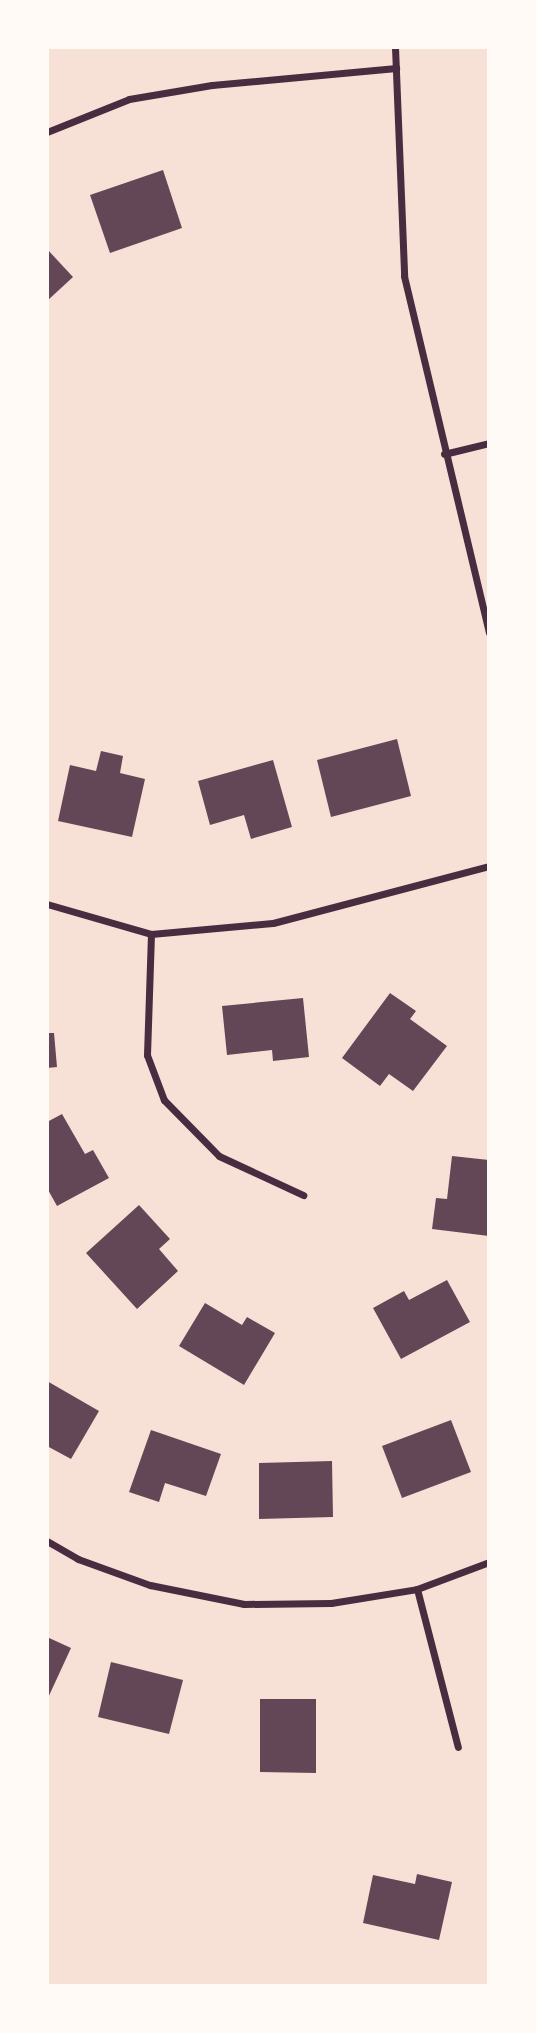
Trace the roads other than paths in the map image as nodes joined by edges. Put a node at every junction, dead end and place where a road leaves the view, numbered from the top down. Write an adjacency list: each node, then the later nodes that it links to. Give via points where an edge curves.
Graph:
1 (396, 47): 2 (street)
2 (397, 68): 3 (street, via 212,85 130,99); 5 (street, via 404,276)
3 (47, 132)
4 (489, 443): 5 (street)
5 (444, 454): 6 (street)
6 (489, 633)
7 (489, 866): 9 (street, via 273,923)
8 (47, 904): 9 (street)
9 (151, 934): 10 (street, via 147,1055 164,1100 219,1156)
10 (303, 1195)
11 (47, 1541): 13 (street, via 78,1559 150,1586 244,1604 331,1603)
12 (489, 1562): 13 (street)
13 (417, 1589): 14 (street)
14 (458, 1747)

